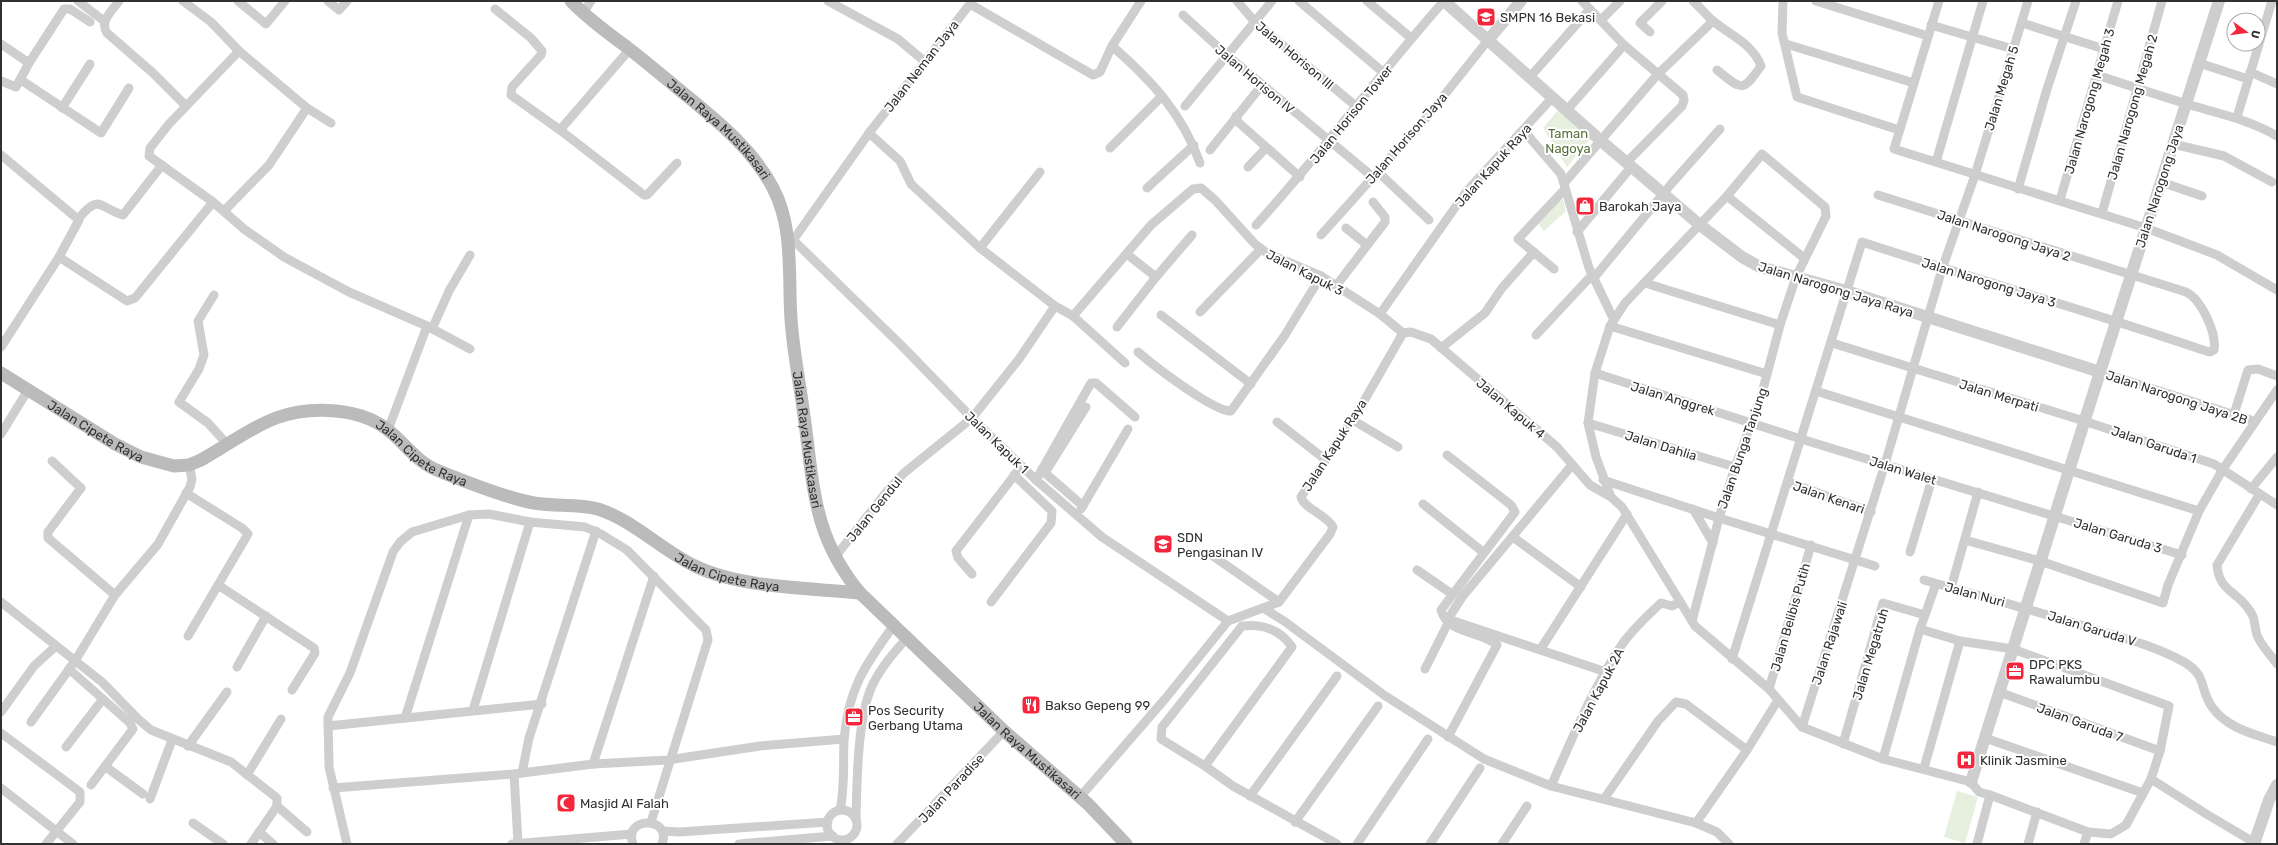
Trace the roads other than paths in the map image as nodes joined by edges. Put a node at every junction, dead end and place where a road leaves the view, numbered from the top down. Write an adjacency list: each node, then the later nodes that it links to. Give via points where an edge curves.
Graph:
1 (78, 1): 38 (street)
2 (119, 1): 38 (street)
3 (183, 1): 57 (street, via 211,22)
4 (238, 1): 5 (street, via 266,24)
5 (285, 1)
6 (328, 1): 7 (street, via 339,10)
7 (347, 1)
8 (571, 1): 35 (main road, Jalan Raya Mustikasari)
9 (591, 1): 35 (street)
10 (828, 1): 59 (street, via 898,39)
11 (1141, 1): 53 (street, Jalan Neman Jaya)
12 (1237, 1): 41 (street, Jalan Horison III)
13 (1272, 1): 41 (street)
14 (1299, 1): 64 (street)
15 (1367, 1): 48 (street)
16 (1444, 1): 48 (street, Jalan Horison Tower); 49 (street, Jalan Narogong Jaya Raya)
17 (1521, 1): 49 (street)
18 (1582, 1): 34 (street)
19 (1620, 1): 37 (street)
20 (1662, 1): 44 (street, via 1640,23)
21 (1693, 1): 39 (street)
22 (1783, 1): 51 (street, via 1782,32)
23 (1816, 1): 45 (street)
24 (1939, 1): 43 (street)
25 (1983, 1): 46 (street)
26 (2028, 1): 42 (street, Jalan Megah 5)
27 (2076, 1): 47 (street)
28 (2118, 1): 56 (street, Jalan Narogong Megah 3)
29 (2162, 1): 75 (street, Jalan Narogong Megah 2)
30 (2219, 1): 61 (street, Jalan Narogong Jaya)
31 (2272, 1): 67 (street)
32 (968, 2): 53 (street, Jalan Neman Jaya, via 1093,75 1100,72); 59 (street, Jalan Neman Jaya)
33 (495, 9): 89 (street, via 541,47 542,51 512,87 511,95)
34 (1590, 9): 37 (street); 68 (street)
35 (583, 14): 54 (main road, Jalan Raya Mustikasari)
36 (1183, 15): 58 (street, Jalan Horison IV)
37 (1601, 20): 52 (street)
38 (104, 21): 79 (street, via 108,35 153,73)
39 (1713, 21): 63 (street, via 1748,46 1761,66 1748,84 1741,86); 65 (street)
40 (90, 22): 60 (street, via 70,9 64,10)
41 (1255, 22): 58 (street); 81 (street, Jalan Horison III)
42 (2022, 23): 47 (street); 55 (street, Jalan Megah 5)
43 (1931, 25): 45 (street); 46 (street)
44 (1650, 32)
45 (1928, 36): 71 (street)
46 (1972, 37): 55 (street); 103 (street)
47 (2065, 37): 56 (street); 116 (street)
48 (1411, 38): 64 (street, Jalan Horison Tower)
49 (1489, 39): 68 (street, Jalan Narogong Jaya Raya); 109 (street, Jalan Horison Jaya, via 1426,118)
50 (1, 44): 60 (street)
51 (1786, 44): 71 (street); 90 (street, via 1797,97)
52 (1624, 45): 65 (street); 84 (street)
53 (1112, 46): 76 (street, via 1145,75)
54 (630, 49): 89 (street); 136 (main road, Jalan Raya Mustikasari, via 720,123 744,148 773,188)
55 (2013, 49): 110 (street, Jalan Megah 5)
56 (2104, 49): 66 (street, Jalan Narogong Megah 3)
57 (239, 51): 79 (street); 83 (street)
58 (1228, 56): 73 (street, Jalan Horison IV); 80 (street)
59 (924, 61): 92 (street, Jalan Neman Jaya)
60 (29, 63): 69 (street)
61 (2199, 63): 67 (street); 78 (street, Jalan Narogong Jaya)
62 (90, 64): 82 (street)
63 (1717, 70)
64 (1384, 73): 81 (street, Jalan Horison Tower)
65 (1657, 75): 94 (street); 105 (street, via 1683,94 1684,100 1682,106)
66 (2097, 75): 75 (street); 121 (street, Jalan Narogong Megah 3)
67 (2249, 75): 72 (street); 86 (street)
68 (1530, 77): 77 (street, Jalan Narogong Jaya Raya)
69 (21, 80): 70 (street, via 14,88); 82 (street)
70 (1, 81)
71 (1914, 83): 90 (street)
72 (2277, 84)
73 (1262, 85): 85 (street); 95 (street, Jalan Horison IV)
74 (129, 88): 82 (street, via 102,133)
75 (2136, 88): 78 (street); 125 (street, Jalan Narogong Megah 2)
76 (1162, 96): 97 (street, via 1177,115); 98 (street)
77 (1552, 98): 84 (street, Jalan Narogong Jaya Raya); 91 (street, Jalan Kapuk Raya)
78 (2186, 103): 86 (street); 96 (street, Jalan Narogong Jaya)
79 (186, 106): 106 (street, via 150,148 150,156)
80 (1185, 106)
81 (1357, 107): 95 (street, Jalan Horison Tower)
82 (62, 108)
83 (307, 108): 87 (street); 124 (street, via 273,159)
84 (1567, 110): 94 (street, Jalan Narogong Jaya Raya)
85 (1236, 116): 99 (street, via 1238,122); 100 (street)
86 (2237, 117): 93 (street)
87 (331, 123)
88 (1720, 129): 117 (street)
89 (560, 130): 102 (street, via 644,195 647,195)
90 (1899, 130): 103 (street, via 1894,149)
91 (1524, 131): 114 (street, via 1562,174); 160 (street, Jalan Kapuk Raya, via 1466,192)
92 (869, 133): 136 (street, Jalan Neman Jaya); 138 (street, via 900,161 911,184)
93 (2277, 136)
94 (1600, 140): 105 (street, Jalan Narogong Jaya Raya); 114 (street)
95 (1328, 141): 109 (street, Jalan Horison IV); 111 (street, Jalan Horison Tower)
96 (2173, 144): 112 (street, Jalan Narogong Jaya); 113 (street, via 2224,156)
97 (1194, 145): 104 (street); 115 (street)
98 (1110, 148)
99 (1266, 148): 107 (street); 111 (street)
100 (1210, 150)
101 (1, 155): 126 (street)
102 (677, 162)
103 (1936, 162): 110 (street)
104 (1200, 163)
105 (1630, 164): 117 (street, Jalan Narogong Jaya Raya); 133 (street)
106 (162, 165): 122 (street); 126 (street, via 123,215 99,203 90,206)
107 (1248, 167)
108 (1040, 172): 138 (street)
109 (1376, 175): 127 (street, Jalan Horison IV); 135 (street, Jalan Horison Jaya)
110 (1975, 175): 116 (street); 128 (street, Jalan Megah 5)
111 (1300, 176): 129 (street, Jalan Horison Tower)
112 (2161, 182): 120 (street); 132 (street, Jalan Narogong Jaya)
113 (2272, 182)
114 (1565, 185): 133 (street); 140 (street, via 1518,239)
115 (1147, 188)
116 (2018, 189): 121 (street)
117 (1664, 193): 130 (street, Jalan Narogong Jaya Raya); 150 (street)
118 (1878, 195): 128 (street, Jalan Narogong Jaya 2)
119 (1727, 196): 130 (street); 144 (street); 144 (street, Jalan Bunga Tanjung, via 1762,154 1825,207 1826,216)
120 (2202, 196)
121 (2060, 200): 125 (street)
122 (213, 202): 124 (street); 143 (street, via 131,300 127,301)
123 (1373, 202): 137 (street, via 1386,219)
124 (224, 211): 167 (street, via 244,229 284,256 349,292)
125 (2102, 213): 132 (street)
126 (79, 218): 143 (street)
127 (1429, 220)
128 (1957, 220): 145 (street, Jalan Megah 5); 147 (street, Jalan Narogong Jaya 2)
129 (1256, 225)
130 (1700, 225): 151 (street, Jalan Narogong Jaya Raya, via 1742,257 1760,267); 152 (street)
131 (1346, 228): 137 (street)
132 (2146, 228): 147 (street, Jalan Narogong Jaya); 154 (street, via 2217,255)
133 (1577, 232): 150 (street)
134 (1192, 235): 149 (street)
135 (1321, 235)
136 (791, 237): 191 (street, Jalan Kapuk 1, via 902,345); 247 (main road, Jalan Raya Mustikasari, via 791,320 813,487 825,536)
137 (1367, 245): 153 (street)
138 (980, 248): 158 (street)
139 (1261, 249): 142 (street, Jalan Kapuk 3, via 1201,188 1193,189 1168,211); 148 (street, Jalan Kapuk 3); 159 (street)
140 (1534, 252): 146 (street); 173 (street, via 1502,288 1485,313)
141 (470, 255): 167 (street)
142 (1128, 255): 149 (street); 162 (street)
143 (59, 257): 172 (street)
144 (1804, 258): 151 (street, Jalan Bunga Tanjung)
145 (1942, 269): 155 (street, Jalan Narogong Jaya 3, via 1862,242); 163 (street, Jalan Megah 5); 164 (street, Jalan Narogong Jaya 3)
146 (1554, 270)
147 (2131, 275): 156 (street, Jalan Narogong Jaya 2); 164 (street, Jalan Narogong Jaya)
148 (1321, 276): 153 (street, Jalan Kapuk 3); 183 (street)
149 (1156, 277): 168 (street)
150 (1592, 277): 165 (street); 170 (street)
151 (1796, 277): 155 (street, Jalan Narogong Jaya Raya); 166 (street, Jalan Bunga Tanjung)
152 (1645, 283): 165 (street); 166 (street)
153 (1336, 286): 160 (street, Jalan Kapuk 3)
154 (2277, 290)
155 (1846, 291): 163 (street, Jalan Narogong Jaya Raya); 171 (street)
156 (2186, 292): 164 (street, Jalan Narogong Jaya 3, via 2193,295 2214,331 2214,350 2210,352)
157 (214, 295): 202 (street, via 198,321 204,355 199,369 179,402 208,423)
158 (1055, 306): 162 (street); 191 (street, Jalan Gendul, via 1019,359)
159 (1200, 312)
160 (1380, 314): 169 (street)
161 (1161, 315): 183 (street)
162 (1073, 316): 176 (street)
163 (1928, 317): 177 (street, Jalan Megah 5); 178 (street, Jalan Narogong Jaya Raya)
164 (2116, 320): 178 (street, Jalan Narogong Jaya)
165 (1612, 323): 180 (street); 181 (street)
166 (1780, 325): 181 (street, Jalan Bunga Tanjung)
167 (430, 328): 174 (street); 199 (street)
168 (1117, 328)
169 (1403, 333): 173 (street, Jalan Kapuk 4, via 1411,332 1431,339); 192 (street, Jalan Kapuk Raya)
170 (1536, 336)
171 (1832, 343): 177 (street, Jalan Merpati); 185 (street)
172 (1, 347)
173 (1441, 348): 210 (street, Jalan Kapuk 4, via 1557,447)
174 (470, 349)
175 (1138, 352): 183 (street, via 1153,365 1224,411 1231,411)
176 (1126, 363)
177 (1913, 369): 189 (street, Jalan Rajawali); 193 (street, Jalan Merpati)
178 (2100, 372): 188 (street, Jalan Narogong Jaya 2B); 193 (street, Jalan Narogong Jaya)
179 (1, 373): 184 (main road, Jalan Cipete Raya)
180 (1596, 373): 196 (street, Jalan Anggrek); 197 (street)
181 (1767, 374): 196 (street, Jalan Bunga Tanjung)
182 (2277, 376): 188 (street, via 2258,369 2248,370)
183 (1252, 384)
184 (28, 390): 200 (street); 209 (main road, Jalan Cipete Raya, via 115,444 141,457 174,466)
185 (1816, 391): 189 (street); 201 (street)
186 (2276, 394): 194 (street)
187 (1086, 407): 227 (street, via 1045,473)
188 (2234, 414): 194 (street, Jalan Narogong Jaya 2B)
189 (1899, 416): 208 (street, Jalan Rajawali); 214 (street)
190 (1135, 417): 217 (street, via 1096,383 1090,383)
191 (972, 418): 211 (street, Jalan Kapuk 1); 247 (street, Jalan Gendul, via 904,473)
192 (1351, 419): 203 (street); 206 (street, Jalan Kapuk Raya)
193 (2084, 420): 213 (street, Jalan Garuda 1); 214 (street, Jalan Narogong Jaya)
194 (2254, 421): 213 (street)
195 (1277, 422): 206 (street)
196 (1751, 422): 201 (street, Jalan Walet); 212 (street, Jalan Bunga Tanjung)
197 (1588, 423): 212 (street, Jalan Dahlia); 218 (street)
198 (1128, 429): 227 (street)
199 (388, 430): 202 (main road, Jalan Cipete Raya, via 376,422 352,413 318,410 267,420); 259 (main road, Jalan Cipete Raya, via 416,457 439,471 519,500 598,509 615,516 674,554 710,573 746,581)
200 (1, 434)
201 (1801, 439): 208 (street, Jalan Walet); 219 (street)
202 (227, 444): 209 (main road, Jalan Cipete Raya)
203 (1398, 447)
204 (1447, 455): 243 (street, via 1514,507 1514,515)
205 (2277, 458): 220 (street)
206 (1326, 460): 264 (street, Jalan Kapuk Raya, via 1301,497 1305,503 1330,520 1333,527)
207 (52, 461): 261 (street, via 81,488 47,536)
208 (1885, 464): 216 (street, Jalan Walet); 230 (street, Jalan Rajawali)
209 (189, 465): 222 (street, via 192,479)
210 (1572, 465): 224 (street, Jalan Kapuk 4, via 1590,485); 239 (street)
211 (1022, 466): 215 (street); 217 (street, Jalan Kapuk 1)
212 (1735, 468): 235 (street, Jalan Bunga Tanjung)
213 (2223, 468): 220 (street, Jalan Garuda 1); 229 (street)
214 (2069, 469): 229 (street); 233 (street, Jalan Narogong Jaya)
215 (1014, 475): 252 (street, via 956,552); 263 (street, via 1052,511 1053,517)
216 (1932, 479): 221 (street, Jalan Walet); 244 (street)
217 (1036, 480): 234 (street, Jalan Kapuk 1)
218 (1603, 480): 224 (street); 228 (street)
219 (1788, 482): 230 (street, Jalan Kenari); 238 (street)
220 (2251, 489): 223 (street, Jalan Garuda 1)
221 (1978, 492): 233 (street, Jalan Walet); 240 (street)
222 (186, 493): 256 (street, via 248,534); 261 (street, via 158,544)
223 (2259, 494): 226 (street, Jalan Garuda 1); 285 (street, via 2217,565 2222,584 2256,619 2257,635)
224 (1611, 497): 231 (street)
225 (1423, 504): 243 (street)
226 (2277, 505)
227 (1083, 506): 234 (street)
228 (1692, 509): 235 (street); 241 (street)
229 (2199, 511): 245 (street)
230 (1871, 512): 248 (street, Jalan Rajawali)
231 (1627, 514): 257 (street); 265 (street)
232 (469, 515): 236 (street, via 489,514); 303 (street); 306 (street, via 412,532 393,552 350,673 329,712)
233 (2055, 515): 245 (street, Jalan Garuda 3); 249 (street, Jalan Narogong Jaya)
234 (1077, 516): 270 (street, Jalan Kapuk 1, via 1102,538)
235 (1719, 518): 238 (street); 241 (street, Jalan Bunga Tanjung)
236 (530, 522): 237 (street, via 568,524); 301 (street)
237 (596, 531): 253 (street, via 627,550); 297 (street)
238 (1772, 533): 242 (street); 283 (street)
239 (1513, 537): 257 (street); 281 (street, via 1462,597 1448,619)
240 (1965, 540): 249 (street); 258 (street)
241 (1713, 543): 271 (street, Jalan Bunga Tanjung)
242 (1811, 545): 248 (street); 291 (street, Jalan Belibis Putih)
243 (1484, 552): 260 (street)
244 (1910, 552)
245 (2182, 555): 249 (street, via 2163,603)
246 (1213, 556): 264 (street)
247 (835, 557): 259 (main road, Jalan Raya Mustikasari)
248 (1856, 560): 250 (street); 307 (street, Jalan Rajawali)
249 (2040, 561): 267 (street, Jalan Narogong Jaya)
250 (1876, 566)
251 (1417, 570): 260 (street)
252 (972, 574)
253 (654, 576): 322 (street, via 708,635); 323 (street)
254 (1924, 580): 255 (street, Jalan Nuri)
255 (1936, 584): 258 (street, Jalan Nuri); 268 (street)
256 (218, 585): 269 (street); 275 (street)
257 (1581, 588): 281 (street)
258 (1951, 588): 267 (street, Jalan Nuri)
259 (860, 593): 273 (main road, Jalan Raya Mustikasari)
260 (1452, 594): 272 (street, via 1441,610)
261 (115, 595): 284 (street)
262 (1, 602): 278 (street)
263 (991, 602)
264 (1279, 602): 266 (street)
265 (1680, 602): 271 (street); 289 (street, Jalan Kapuk 2A, via 1672,606 1661,602 1624,642)
266 (1263, 608): 270 (street); 310 (street, via 1384,695)
267 (2026, 608): 280 (street, Jalan Narogong Jaya); 315 (street, Jalan Garuda V, via 2159,649 2191,666 2197,672 2211,706 2224,721 2245,732)
268 (1925, 615): 274 (street); 316 (street, Jalan Megatruh, via 1883,603)
269 (266, 616): 286 (street); 292 (street, via 315,649)
270 (1228, 621): 340 (street)
271 (1692, 621): 283 (street)
272 (1448, 623): 288 (street); 310 (street, via 1497,645)
273 (894, 625): 276 (main road, Jalan Raya Mustikasari); 279 (street)
274 (1920, 629): 277 (street); 321 (street)
275 (188, 636)
276 (907, 638): 282 (street); 308 (main road, Jalan Raya Mustikasari)
277 (1960, 641): 280 (street); 327 (street)
278 (56, 646): 284 (street); 302 (street, via 34,666)
279 (878, 647): 282 (street); 299 (street, via 860,675)
280 (2013, 649): 294 (street, Jalan Narogong Jaya); 320 (street, via 2169,706)
281 (1540, 650): 289 (street)
282 (891, 656): 300 (street, via 873,683)
283 (1732, 659): 291 (street)
284 (75, 661): 287 (street); 314 (street, via 102,682 144,725)
285 (2277, 664)
286 (237, 667)
287 (69, 669): 295 (street); 305 (street)
288 (1425, 669)
289 (1606, 672): 333 (street, Jalan Kapuk 2A, via 1577,727)
290 (1337, 676): 339 (street)
291 (1769, 689): 296 (street)
292 (292, 690)
293 (228, 692): 317 (street)
294 (1999, 692): 311 (street, Jalan Narogong Jaya); 320 (street, Jalan Garuda 7)
295 (103, 699): 318 (street); 325 (street, via 130,723 133,730)
296 (1778, 700): 307 (street); 319 (street)
297 (542, 704): 301 (street); 328 (street)
298 (1378, 706): 349 (street)
299 (848, 708): 300 (street); 312 (street)
300 (865, 709): 346 (street)
301 (473, 710): 303 (street)
302 (1, 712)
303 (404, 718): 306 (street)
304 (281, 719): 329 (street)
305 (31, 722)
306 (328, 726): 335 (street, via 329,767)
307 (1802, 727): 316 (street)
308 (1004, 731): 340 (main road, Jalan Raya Mustikasari); 371 (street, Jalan Paradise)
309 (1, 733): 352 (street, via 80,792 80,802)
310 (1448, 737): 333 (street, via 1484,759)
311 (1985, 738): 331 (street, Jalan Narogong Jaya); 337 (street)
312 (844, 739): 322 (street, via 760,746); 344 (street)
313 (1428, 739): 374 (street)
314 (172, 740): 317 (street); 325 (street, via 146,796)
315 (2277, 742)
316 (1843, 744): 321 (street)
317 (188, 746): 329 (street, via 231,762)
318 (66, 747)
319 (1747, 750): 341 (street, via 1686,704 1676,702 1658,720); 351 (street)
320 (2160, 751): 330 (street)
321 (1883, 759): 327 (street)
322 (668, 760): 323 (street); 347 (street)
323 (593, 764): 328 (street)
324 (1205, 766): 324 (street, via 1292,647 1287,639 1272,628 1242,626 1162,727 1161,739); 339 (street)
325 (106, 767): 332 (street)
326 (1480, 768): 375 (street)
327 (1924, 768): 331 (street)
328 (518, 774): 335 (street); 367 (street)
329 (246, 775): 342 (street, via 277,798)
330 (2151, 779): 337 (street); 381 (street)
331 (1971, 782): 338 (street, via 1979,792)
332 (91, 785)
333 (1551, 786): 341 (street)
334 (1, 788): 352 (street)
335 (333, 788): 366 (street)
336 (2276, 790): 381 (street, via 2268,800)
337 (2143, 793): 357 (street, via 2126,825 2111,834)
338 (1990, 795): 345 (street); 378 (street)
339 (1250, 796): 349 (street)
340 (1080, 797): 372 (main road, Jalan Raya Mustikasari)
341 (1604, 800): 351 (street)
342 (277, 806): 354 (street); 355 (street)
343 (1527, 806): 376 (street)
344 (840, 810): 346 (street, via 848,811); 348 (street, via 832,814)
345 (2037, 812): 357 (street); 379 (street)
346 (856, 819): 356 (street, via 858,825)
347 (651, 822): 353 (street); 359 (street, via 639,824)
348 (828, 822): 353 (street); 358 (street, via 828,830)
349 (1295, 822): 373 (street)
350 (193, 823): 363 (street)
351 (1696, 823): 377 (street, via 1717,832)
352 (57, 830): 361 (street); 362 (street)
353 (662, 831): 368 (street)
354 (259, 832): 364 (street); 365 (street)
355 (307, 832)
356 (855, 832): 358 (street, via 848,839 842,840); 370 (street)
357 (2088, 832): 380 (street)
358 (833, 836): 369 (street)
359 (632, 839): 360 (street)
360 (565, 842): 367 (street)
361 (46, 844)
362 (73, 844)
363 (223, 844)
364 (251, 844)
365 (274, 844)
366 (347, 844)
367 (515, 844)
368 (662, 844)
369 (740, 844)
370 (854, 844)
371 (897, 844)
372 (1126, 844)
373 (1337, 844)
374 (1356, 844)
375 (1430, 844)
376 (1502, 844)
377 (1729, 844)
378 (1977, 844)
379 (2028, 844)
380 (2084, 844)
381 (2255, 844)

